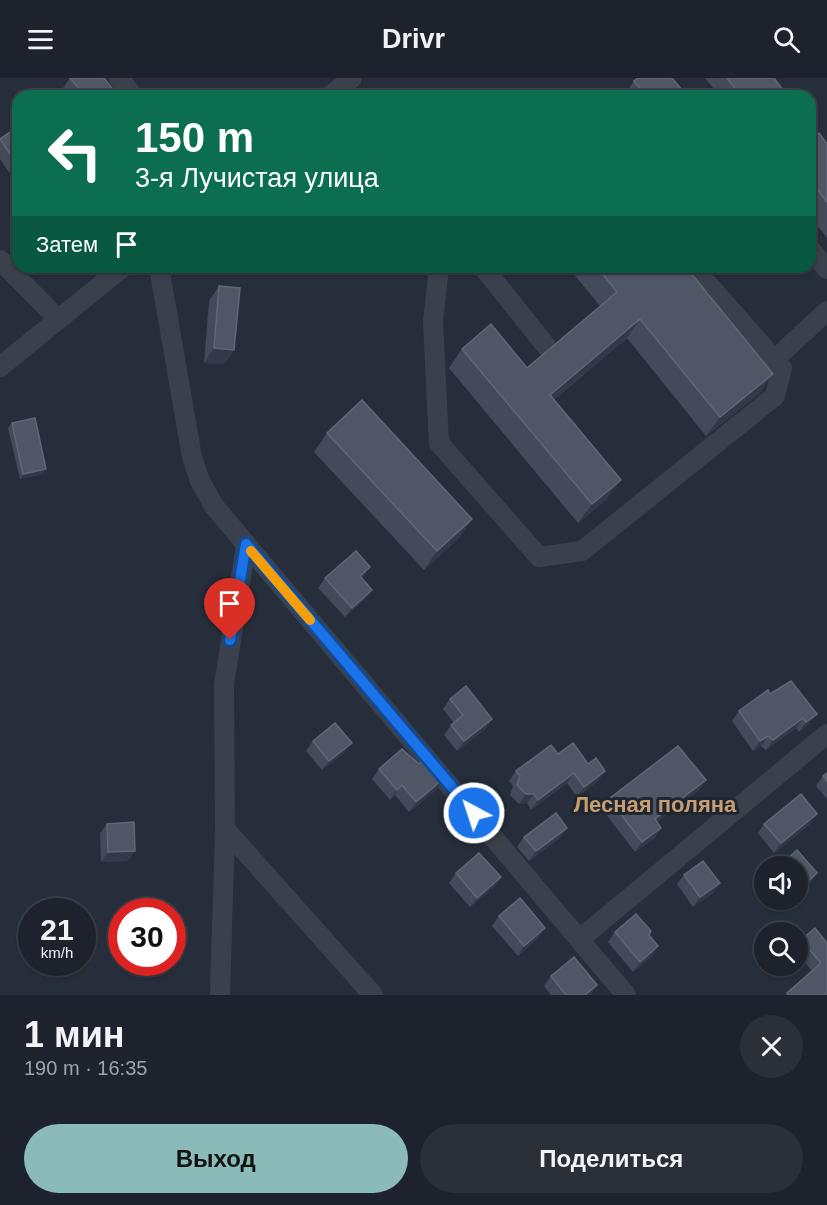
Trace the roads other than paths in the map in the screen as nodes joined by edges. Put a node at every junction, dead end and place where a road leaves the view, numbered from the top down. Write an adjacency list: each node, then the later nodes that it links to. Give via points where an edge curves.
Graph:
1 (119, 78): 3 (street)
2 (352, 78): 4 (street)
3 (128, 90)
4 (337, 90)
5 (816, 256): 7 (street)
6 (0, 260): 8 (street)
7 (827, 269)
8 (12, 272)
9 (13, 273): 16 (street)
10 (116, 273): 16 (street)
11 (160, 273): 20 (street, via 192,457 214,506)
12 (438, 273): 18 (street, via 433,322 439,443 539,557 582,551 776,396 782,368)
13 (488, 273): 17 (street)
14 (698, 273): 18 (street)
15 (827, 311): 18 (street)
16 (58, 320): 19 (street)
17 (546, 346)
18 (774, 360)
19 (0, 367)
20 (246, 544): 22 (street, via 224,685); 23 (street)
21 (827, 734): 23 (street)
22 (225, 829): 24 (street); 25 (street)
23 (581, 938): 26 (street)
24 (220, 995)
25 (374, 995)
26 (626, 995)

